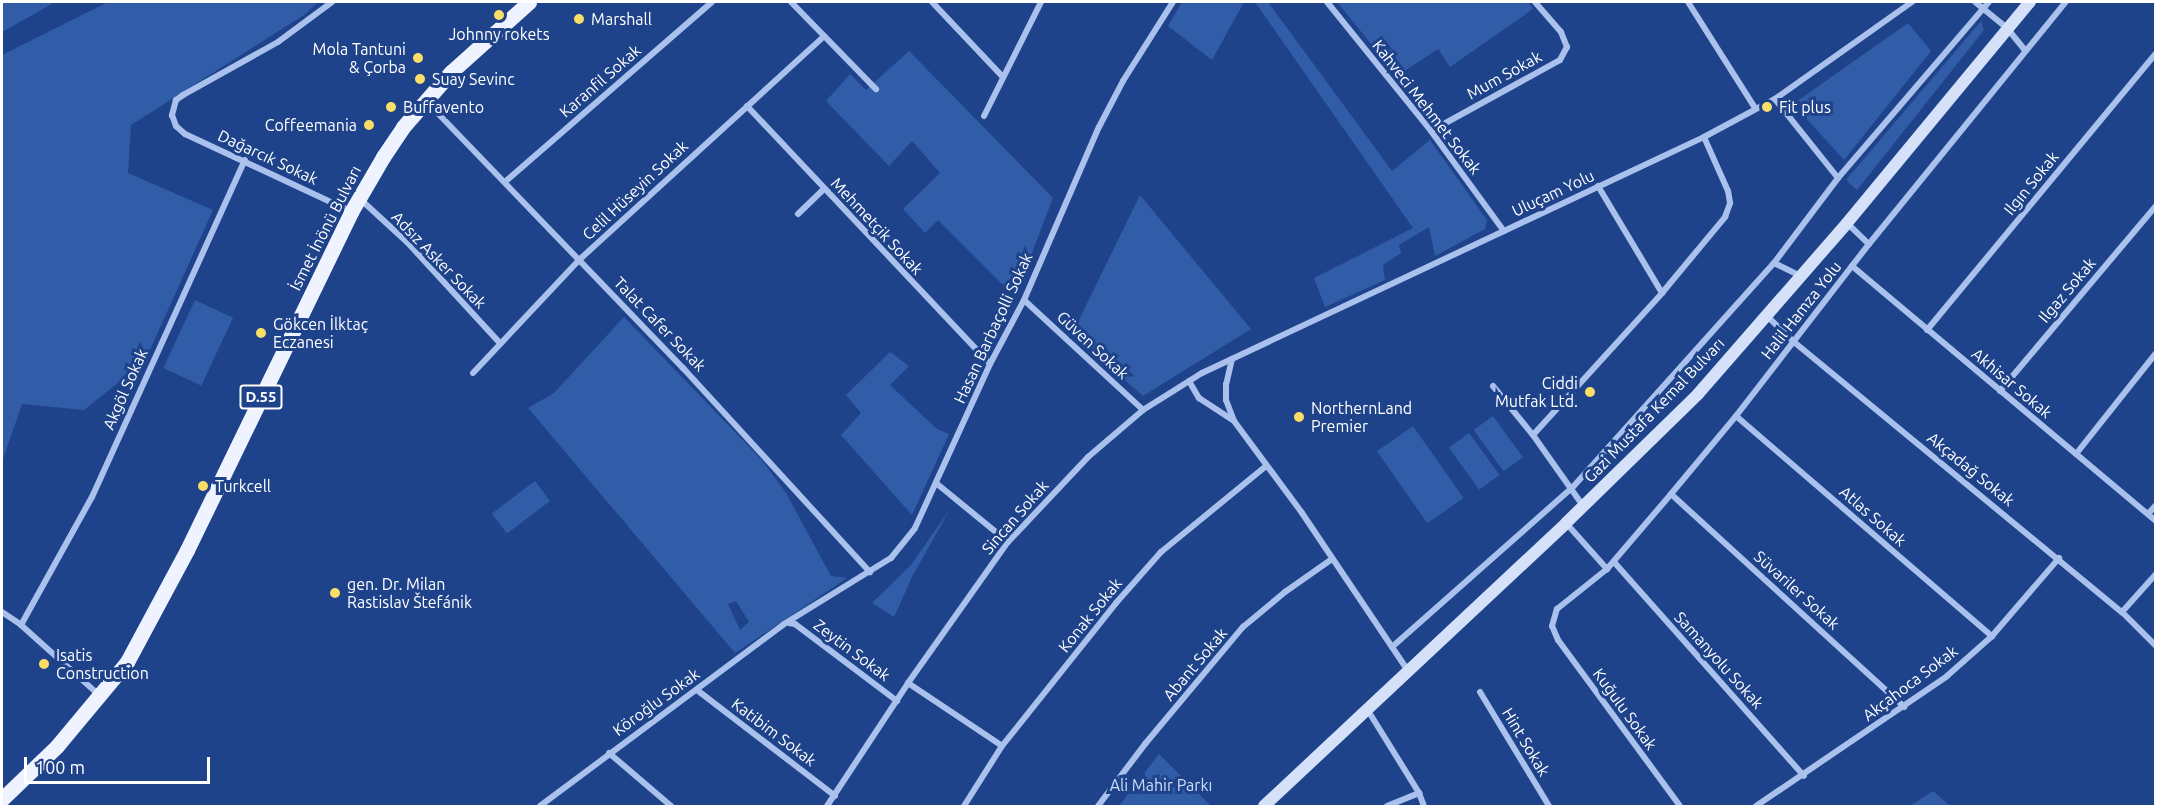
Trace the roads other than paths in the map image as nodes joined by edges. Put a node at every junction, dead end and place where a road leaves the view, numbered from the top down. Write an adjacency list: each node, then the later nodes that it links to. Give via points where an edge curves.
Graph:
1 (332, 2): 30 (street, Dağarcık Sokak, via 278,42 176,100 172,115 185,134)
2 (529, 2): 24 (main road, İsmet İnönü Bulvarı / D.55)
3 (712, 2): 32 (street, Karanfil Sokak)
4 (791, 2): 18 (street)
5 (932, 2): 21 (street)
6 (1041, 2): 21 (street)
7 (1173, 2): 46 (street, Hasan Barbaçolli Sokak, via 1099,127)
8 (1327, 2): 28 (street, Kahveci Mehmet Sokak)
9 (1535, 2): 28 (street, Mum Sokak, via 1561,32 1567,47 1560,60)
10 (1688, 2): 26 (street)
11 (1912, 2): 23 (street, Uluçam Yolu)
12 (1976, 2): 16 (street)
13 (1989, 2): 16 (street)
14 (2030, 2): 17 (main road, Gazi Mustafa Kemal Bulvarı)
15 (2066, 2): 19 (street, Halil Hamza Yolu)
16 (1984, 8): 17 (street); 31 (street)
17 (2007, 28): 19 (street); 38 (main road, Gazi Mustafa Kemal Bulvarı)
18 (824, 36): 22 (street); 25 (street, Celil Hüseyin Sokak)
19 (2025, 50): 40 (street, Halil Hamza Yolu)
20 (2156, 53): 48 (street, Ilgın Sokak)
21 (1003, 77): 27 (street)
22 (876, 89)
23 (1775, 99): 26 (street, Uluçam Yolu); 31 (street)
24 (425, 100): 32 (street, Talat Cafer Sokak); 35 (main road, İsmet İnönü Bulvarı / D.55)
25 (747, 106): 34 (street, Mehmetçik Sokak); 41 (street, Celil Hüseyin Sokak)
26 (1755, 108): 29 (street, Uluçam Yolu)
27 (984, 116)
28 (1431, 131): 39 (street, Kahveci Mehmet Sokak)
29 (1704, 137): 33 (street, Uluçam Yolu); 45 (street, via 1730,203 1725,217)
30 (245, 160): 35 (street, Dağarcık Sokak); 82 (street, Akgöl Sokak, via 92,497)
31 (1838, 178): 42 (street)
32 (506, 181): 41 (street, Talat Cafer Sokak)
33 (1598, 186): 39 (street, Uluçam Yolu); 45 (street)
34 (824, 189): 37 (street); 53 (street, Mehmetçik Sokak)
35 (354, 205): 49 (street, Adsız Asker Sokak, via 407,242); 91 (main road, İsmet İnönü Bulvarı / D.55, via 158,607 127,662)
36 (2156, 206): 57 (street, Ilgaz Sokak)
37 (798, 214)
38 (1847, 223): 40 (street); 44 (main road, Gazi Mustafa Kemal Bulvarı)
39 (1504, 231): 52 (street, Uluçam Yolu)
40 (1869, 244): 43 (street, Halil Hamza Yolu)
41 (579, 260): 49 (street, Celil Hüseyin Sokak); 77 (street, Talat Cafer Sokak, via 745,434)
42 (1774, 263): 44 (street); 65 (street)
43 (1852, 266): 48 (street, Akhisar Sokak); 50 (street, Halil Hamza Yolu)
44 (1802, 276): 47 (main road, Gazi Mustafa Kemal Bulvarı)
45 (1662, 293): 61 (street)
46 (1024, 300): 53 (street, Hasan Barbaçolli Sokak); 58 (street, Güven Sokak)
47 (1767, 316): 50 (street, Akçadağ Sokak); 68 (main road, Gazi Mustafa Kemal Bulvarı, via 1698,394)
48 (1927, 330): 57 (street, Akhisar Sokak)
49 (499, 342): 54 (street, Celil Hüseyin Sokak)
50 (1794, 342): 59 (street, Halil Hamza Yolu); 74 (street, Akçadağ Sokak)
51 (2156, 353): 62 (street)
52 (1232, 360): 55 (street, Uluçam Yolu); 60 (street, via 1226,400)
53 (990, 364): 64 (street, Hasan Barbaçolli Sokak)
54 (473, 373)
55 (1190, 381): 58 (street, Sincan Sokak); 60 (street, via 1199,398)
56 (1494, 386): 61 (street)
57 (2000, 391): 62 (street, Akhisar Sokak)
58 (1143, 410): 72 (street, Sincan Sokak, via 1088,457)
59 (1736, 416): 66 (street, Halil Hamza Yolu); 84 (street, Atlas Sokak)
60 (1234, 421): 63 (street)
61 (1533, 435): 65 (street)
62 (2076, 454): 69 (street, Akhisar Sokak)
63 (1266, 466): 73 (street); 95 (street, Konak Sokak, via 1161,552)
64 (936, 483): 72 (street); 77 (street, Hasan Barbaçolli Sokak, via 915,528 891,558)
65 (1572, 488): 68 (street); 86 (street)
66 (1671, 494): 75 (street, Halil Hamza Yolu); 93 (street, Süvariler Sokak)
67 (2156, 505): 69 (street)
68 (1583, 506): 71 (main road, Gazi Mustafa Kemal Bulvarı)
69 (2148, 514): 70 (street, Akhisar Sokak)
70 (2156, 521)
71 (1566, 523): 76 (street); 87 (main road, Gazi Mustafa Kemal Bulvarı)
72 (1008, 542): 88 (street, Sincan Sokak)
73 (1332, 558): 86 (street); 105 (street, Abant Sokak, via 1243,627)
74 (2058, 558): 80 (street, Akçadağ Sokak); 84 (street, Akçahoca Sokak)
75 (1614, 562): 76 (street, Halil Hamza Yolu); 97 (street, Samanyolu Sokak)
76 (1607, 569): 83 (street, Halil Hamza Yolu, via 1557,609)
77 (870, 573): 81 (street, Hasan Barbaçolli Sokak)
78 (2156, 574): 80 (street)
79 (2, 612): 82 (street)
80 (2122, 612): 85 (street, Akçadağ Sokak)
81 (789, 622): 89 (street, Köroğlu Sokak); 92 (street, Zeytin Sokak)
82 (21, 626): 91 (street)
83 (1552, 626): 110 (street, Kuğulu Sokak, via 1558,640)
84 (1992, 636): 93 (street, Akçahoca Sokak)
85 (2156, 646)
86 (1392, 647): 87 (street)
87 (1408, 672): 94 (main road, Gazi Mustafa Kemal Bulvarı)
88 (908, 683): 92 (street, Sincan Sokak); 95 (street)
89 (697, 690): 96 (street, Köroğlu Sokak); 99 (street, Katibim Sokak)
90 (1480, 692): 109 (street, Hint Sokak)
91 (99, 695): 100 (main road, İsmet İnönü Bulvarı / D.55, via 57,746)
92 (897, 701): 99 (street, Sincan Sokak)
93 (1904, 707): 97 (street, Akçahoca Sokak)
94 (1367, 709): 98 (street); 106 (main road, Gazi Mustafa Kemal Bulvarı)
95 (1002, 746): 104 (street, Konak Sokak)
96 (609, 753): 101 (street, Köroğlu Sokak); 102 (street)
97 (1804, 776): 111 (street, Akçahoca Sokak)
98 (1419, 793): 107 (street); 108 (street)
99 (835, 796): 103 (street, Sincan Sokak)
100 (2, 799)
101 (540, 807)
102 (671, 807)
103 (826, 807)
104 (964, 807)
105 (1098, 807)
106 (1264, 807)
107 (1387, 807)
108 (1424, 807)
109 (1549, 807)
110 (1680, 807)
111 (1756, 807)

